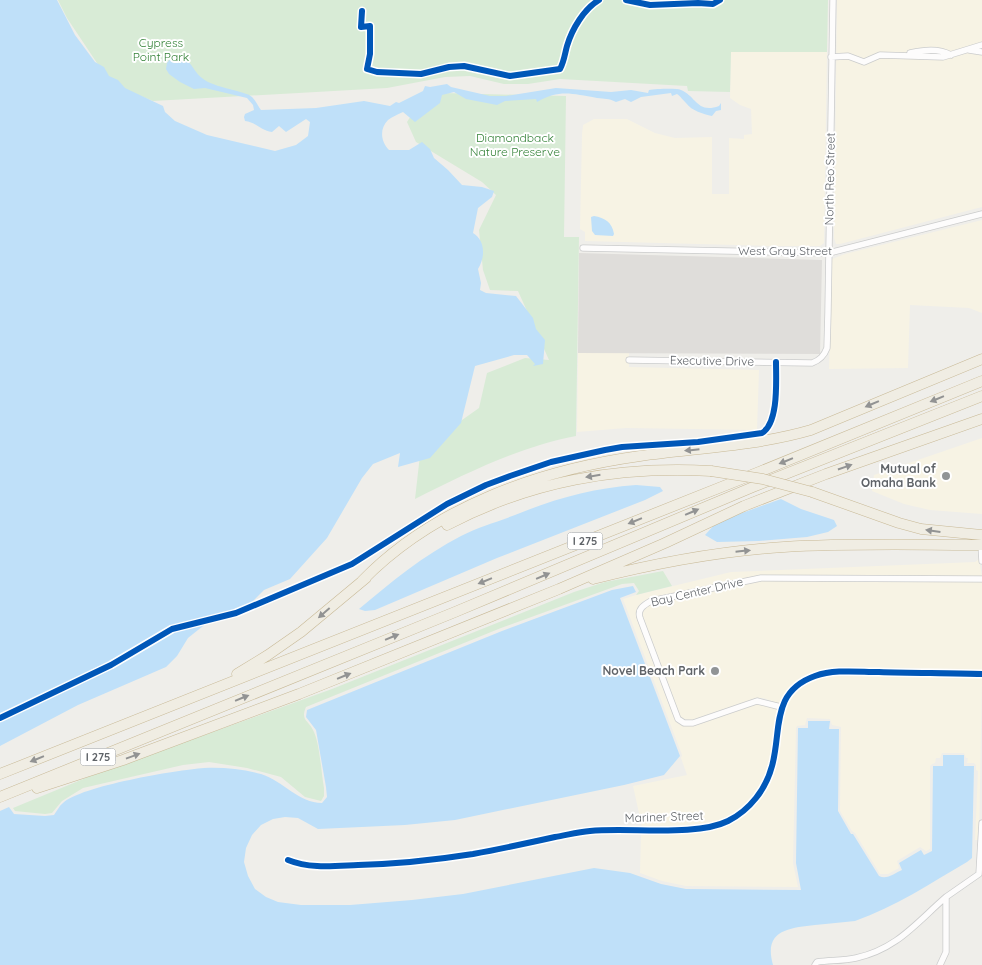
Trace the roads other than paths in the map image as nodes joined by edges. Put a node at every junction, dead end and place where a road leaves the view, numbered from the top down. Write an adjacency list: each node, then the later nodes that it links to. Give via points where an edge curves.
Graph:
1 (833, 0): 5 (street, North Reo Street)
2 (982, 46): 3 (street)
3 (970, 50): 4 (street); 5 (street, via 951,54 926,50 900,56 880,55 864,62 848,56)
4 (982, 52)
5 (831, 57): 8 (street, North Reo Street)
6 (982, 214): 8 (street, West Gray Street)
7 (583, 248): 8 (street, West Gray Street)
8 (829, 253): 9 (street, North Reo Street, via 827,348)
9 (823, 357): 11 (street, Executive Drive, via 812,363)
10 (982, 359): 18 (highway, one-way to 18, via 797,434 608,461 521,484 471,505 427,529 386,558)
11 (629, 360)
12 (982, 381): 21 (highway, I 275, one-way to 21)
13 (982, 396): 24 (highway, I 275, one-way to 13, via 753,487)
14 (982, 419): 19 (highway, one-way to 14, via 744,506)
15 (982, 541): 16 (street); 18 (highway, one-way to 18, bridge, via 899,523 812,492 763,479 712,471 628,471 587,476 488,505 437,530); 19 (highway, one-way to 15, via 653,565 743,550)
16 (982, 561)
17 (982, 579): 22 (street, Bay Center Drive, via 761,578 651,602 640,609 640,618 678,719 692,723 757,701)
18 (362, 581): 21 (highway, one-way to 21, via 268,655)
19 (559, 589): 24 (highway, one-way to 19, via 123,760 299,694)
20 (982, 674): 22 (street, Mariner Street, via 826,673 796,687)
21 (186, 700): 23 (highway, I 275, one-way to 23)
22 (781, 707): 27 (street, Mariner Street, via 768,780 748,807 726,822 685,829 588,831 472,854 402,863 302,866)
23 (0, 774)
24 (0, 798)
25 (982, 823): 26 (street)
26 (982, 841): 28 (street, via 979,874)
27 (288, 860)
28 (946, 897): 29 (street, via 890,945 856,958); 30 (street, via 946,952)
29 (814, 965)
30 (940, 965)

